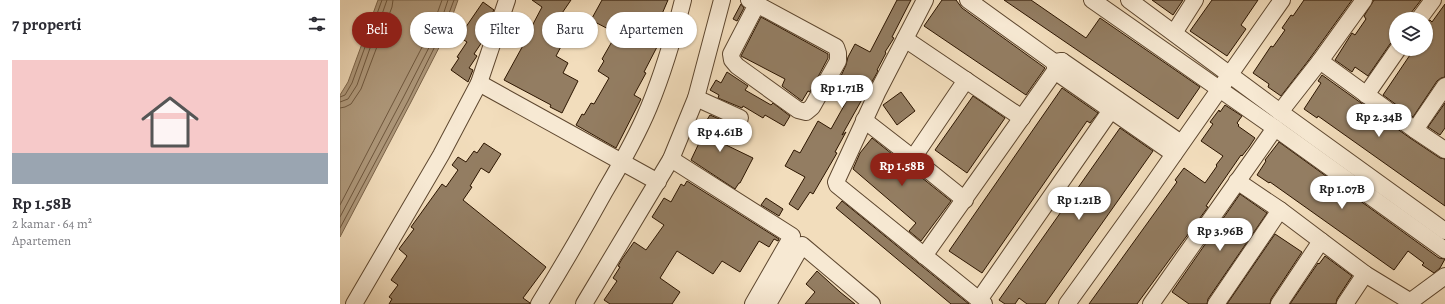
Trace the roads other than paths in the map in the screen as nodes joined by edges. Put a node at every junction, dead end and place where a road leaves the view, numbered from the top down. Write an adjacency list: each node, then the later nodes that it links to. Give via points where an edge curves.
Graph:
1 (507, 0): 21 (street)
2 (683, 0): 37 (street, via 654,96)
3 (722, 0): 25 (street)
4 (926, 0): 15 (street)
5 (968, 0): 18 (street)
6 (1092, 0): 23 (street)
7 (1128, 0): 14 (street)
8 (1195, 0): 14 (street)
9 (1282, 0): 19 (street)
10 (1364, 0): 17 (street)
11 (1433, 0): 13 (street)
12 (753, 2): 12 (street, via 836,47 838,61 812,108 806,112 798,110 732,60 731,54)
13 (1424, 12)
14 (1174, 33): 19 (street)
15 (905, 39): 20 (street); 30 (street)
16 (1393, 56): 24 (street)
17 (1320, 61): 24 (street); 27 (street)
18 (1057, 65): 26 (street); 29 (street)
19 (1230, 75): 23 (street); 27 (street)
20 (966, 80): 29 (street); 35 (street)
21 (478, 83): 37 (street); 51 (street, via 441,155)
22 (1445, 86): 32 (street)
23 (1219, 90): 31 (street); 33 (street)
24 (1366, 95): 32 (street)
25 (696, 98): 28 (street); 36 (street)
26 (1115, 105): 33 (street); 48 (street)
27 (1280, 112): 42 (street)
28 (740, 118)
29 (1022, 118): 40 (street)
30 (864, 120): 35 (street); 45 (street, via 836,180 837,185)
31 (1275, 128): 39 (street); 44 (street)
32 (1415, 130): 34 (street)
33 (1178, 149): 57 (street)
34 (1445, 150)
35 (913, 158): 40 (street)
36 (671, 159): 38 (street); 54 (street, via 792,236)
37 (625, 163): 38 (street); 52 (street)
38 (655, 180): 53 (street)
39 (1237, 182): 41 (street); 49 (street)
40 (965, 200): 45 (street)
41 (1280, 210): 43 (street); 58 (street)
42 (1445, 231)
43 (1321, 241): 46 (street); 59 (street)
44 (1445, 250)
45 (924, 256): 48 (street)
46 (1365, 274): 50 (street); 60 (street)
47 (1445, 276): 50 (street)
48 (982, 302)
49 (1154, 303)
50 (1409, 303)
51 (354, 304)
52 (539, 304)
53 (584, 304)
54 (753, 304)
55 (768, 304): 56 (street, via 802,245)
56 (872, 304)
57 (1067, 304)
58 (1216, 304)
59 (1279, 304)
60 (1345, 304)

